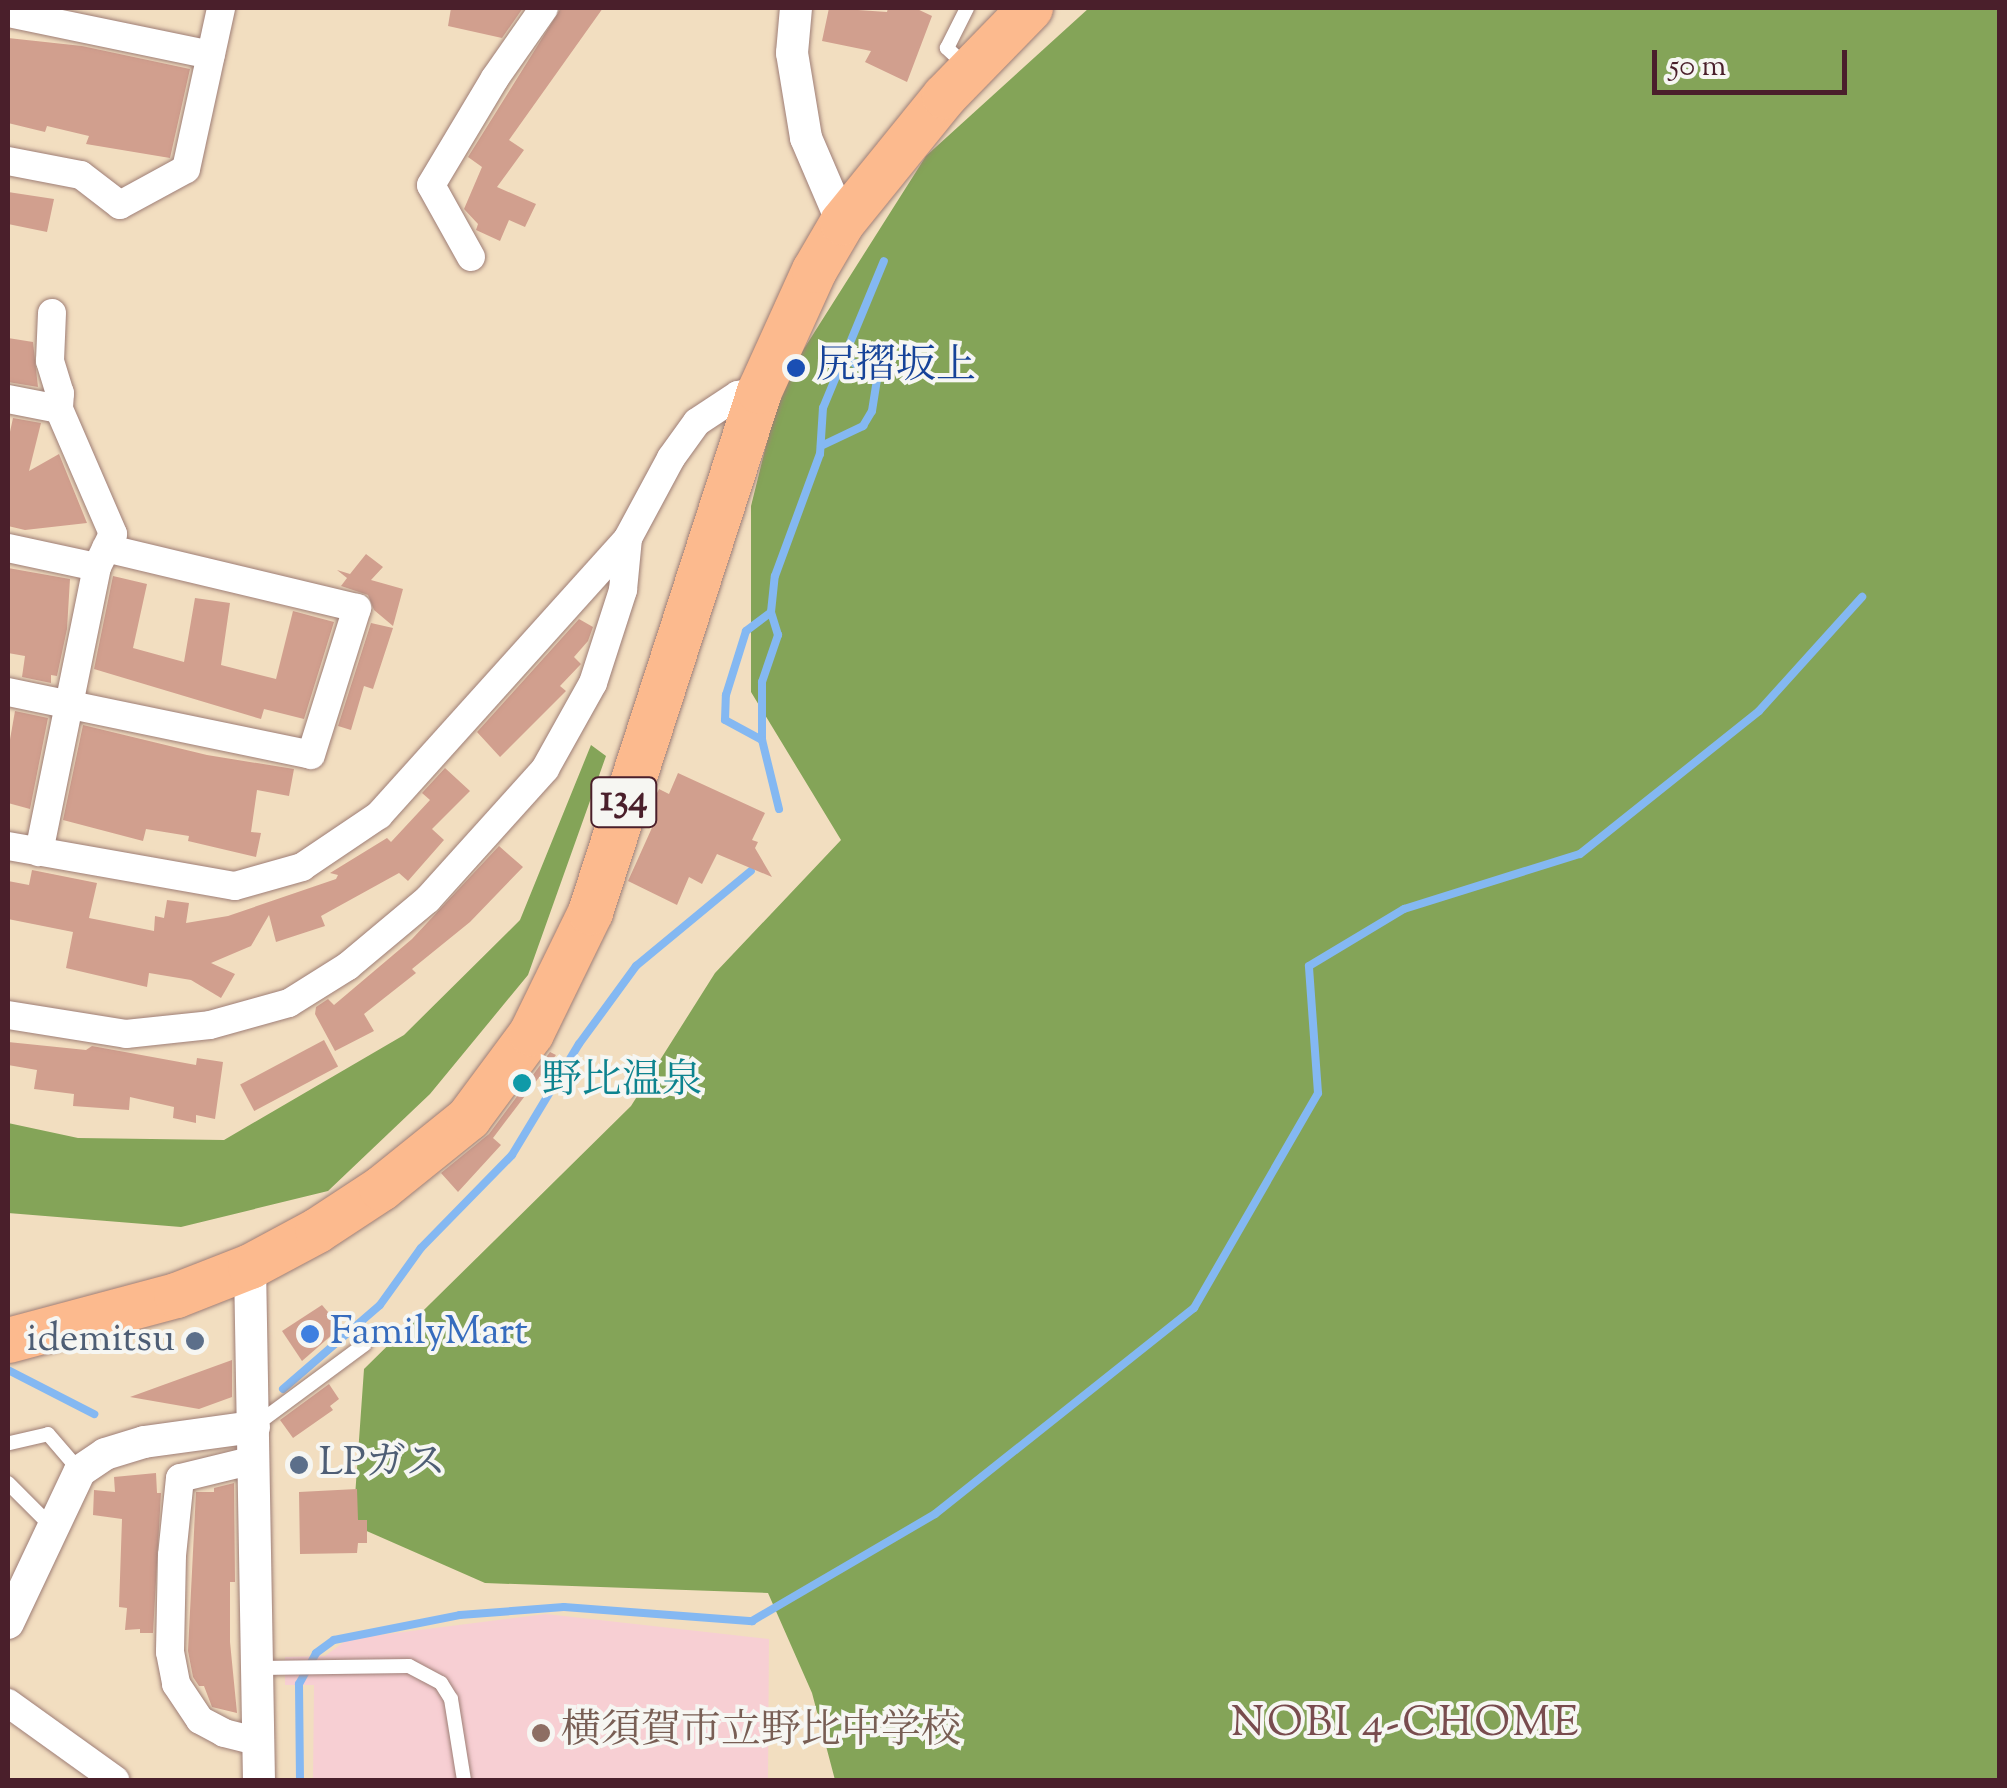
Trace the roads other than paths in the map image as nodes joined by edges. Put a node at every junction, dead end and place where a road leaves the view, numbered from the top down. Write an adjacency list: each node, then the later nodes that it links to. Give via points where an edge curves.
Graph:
1 (221, 8): 7 (street)
2 (544, 8): 11 (street, via 431,185)
3 (796, 8): 10 (street, via 792,53 806,138)
4 (967, 8): 8 (lane, via 947,48)
5 (1030, 8): 8 (highway, 134)
6 (8, 13): 7 (street)
7 (212, 54): 9 (street, via 186,168 120,205 80,175)
8 (970, 68): 10 (highway, 134)
9 (8, 161)
10 (842, 222): 13 (highway, 134)
11 (471, 257)
12 (52, 312): 15 (street, via 50,361)
13 (759, 390): 16 (street, via 738,394 697,422); 24 (highway, 134, via 590,912 530,1033 468,1118 381,1188)
14 (8, 399): 15 (street)
15 (59, 409): 18 (street, via 113,534)
16 (628, 538): 22 (street, via 379,814 302,867 234,886); 23 (street, via 623,590 593,683 545,769 428,899 348,966 289,1003 210,1025 126,1034)
17 (8, 548): 18 (street)
18 (101, 557): 20 (street); 20 (street, via 357,608 311,755)
19 (8, 692): 20 (street)
20 (70, 704): 22 (street)
21 (8, 846): 22 (street)
22 (38, 852)
23 (8, 1015)
24 (250, 1266): 25 (highway, 134, via 176,1295); 27 (street)
25 (8, 1340)
26 (365, 1344): 27 (lane)
27 (254, 1427): 29 (street); 30 (street, via 144,1442 105,1454)
28 (10, 1443): 30 (lane, via 48,1434)
29 (254, 1460): 35 (street); 37 (street, via 180,1478 170,1652 176,1684 200,1720)
30 (80, 1471): 32 (street)
31 (8, 1484): 32 (lane)
32 (51, 1526): 33 (street)
33 (14, 1592): 34 (street)
34 (8, 1622)
35 (259, 1668): 37 (street); 40 (lane, via 409,1666 441,1684 451,1699)
36 (8, 1703): 38 (street)
37 (260, 1742): 39 (street)
38 (115, 1780)
39 (259, 1780)
40 (464, 1780)

